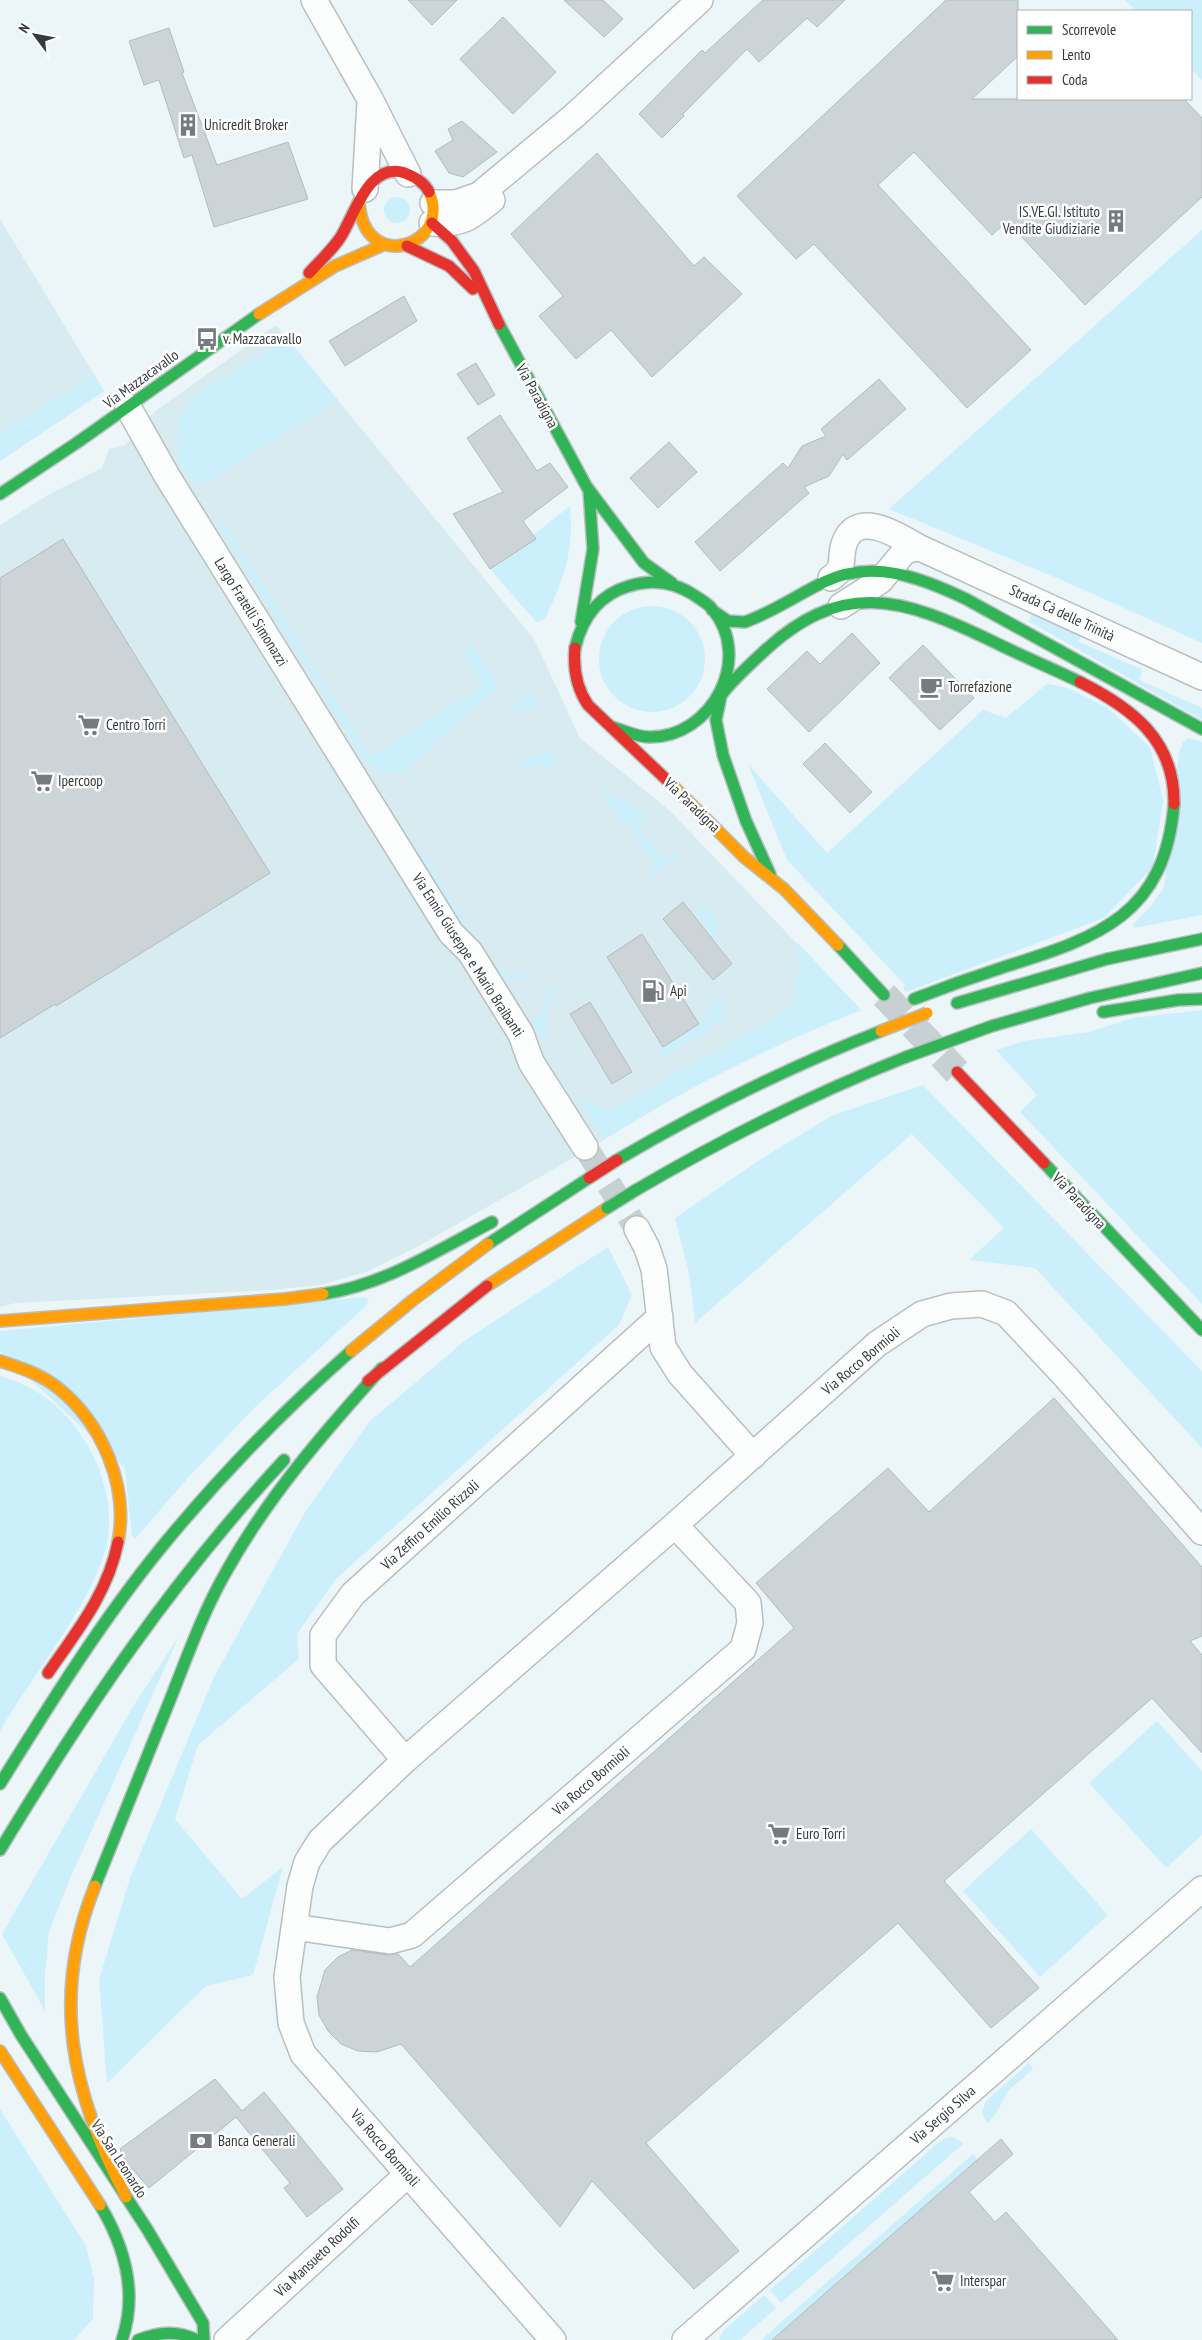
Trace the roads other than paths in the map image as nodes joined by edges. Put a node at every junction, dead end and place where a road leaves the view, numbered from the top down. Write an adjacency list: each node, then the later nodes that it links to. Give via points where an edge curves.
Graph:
1 (314, 0): 3 (street, Via Paradigna)
2 (700, 0): 4 (street)
3 (370, 99): 5 (street, Via Paradigna); 6 (street)
4 (574, 116): 7 (street, via 479,195); 8 (street)
5 (408, 174): 6 (main road, via 392,172 376,178); 7 (main road, Via Paradigna, via 428,189)
6 (362, 195): 9 (main road, via 360,221 367,234); 12 (main road, Via Mazzacavallo, via 340,237)
7 (432, 213): 8 (street, via 453,224); 10 (main road, via 423,236); 11 (main road, Via Paradigna)
8 (476, 214): 11 (street, Via Paradigna, via 467,246)
9 (383, 245): 10 (main road, Via Paradigna); 12 (main road, Via Mazzacavallo, via 356,255)
10 (407, 246): 13 (main road, Via Paradigna, via 449,266)
11 (474, 271): 13 (main road, Via Paradigna)
12 (297, 286): 14 (main road, Via Mazzacavallo)
13 (488, 304): 15 (main road, Via Paradigna)
14 (128, 407): 16 (main road, Via Mazzacavallo); 28 (street, Largo Fratelli Simonazzi, via 171,483)
15 (587, 487): 20 (main road, Via Paradigna, via 643,564); 23 (main road, Via Paradigna, via 591,502 593,549)
16 (0, 494)
17 (922, 549): 18 (street, via 905,551); 19 (street, Strada Cà delle Trinità, via 893,531 862,527 845,542 842,567); 24 (street, Strada Cà delle Trinità)
18 (890, 571): 19 (main road, via 856,571); 21 (street, via 857,597); 27 (main road, via 924,580 966,599)
19 (831, 578): 22 (main road, via 741,623 727,621)
20 (681, 587): 22 (main road, Via Paradigna); 23 (main road, Via Paradigna, via 643,582 618,589 596,604)
21 (836, 607): 25 (main road, via 788,630 739,674); 34 (main road, via 868,602 904,606 950,622 1044,666 1135,715 1158,741 1169,771 1172,819 1165,858 1145,895 1124,915 1072,944)
22 (712, 610): 25 (main road, Via Paradigna, via 728,644 729,669)
23 (577, 638): 26 (main road, Via Paradigna, via 574,663 579,689 592,711)
24 (1202, 677)
25 (722, 694): 26 (main road, Via Paradigna, via 707,715 674,735 649,738); 29 (main road, Via Paradigna, via 716,720 723,755 746,821)
26 (612, 727): 29 (main road, Via Paradigna, via 743,856)
27 (1202, 728)
28 (378, 815): 41 (street, Via Ennio Giuseppe e Mario Braibanti, via 451,933 470,952)
29 (774, 880): 32 (main road, Via Paradigna)
30 (1202, 939): 39 (main road, bridge, via 1107,959 1019,983 927,1013)
31 (1202, 973): 37 (main road, via 1090,998)
32 (884, 995)
33 (1202, 999): 35 (main road)
34 (910, 1001)
35 (1095, 1013)
36 (1068, 1017): 37 (main road)
37 (992, 1026): 50 (main road, bridge, via 825,1090 755,1124 636,1190 485,1288)
38 (858, 1027): 39 (main road)
39 (819, 1056): 42 (main road, bridge, via 728,1099)
40 (956, 1072): 48 (main road, Via Paradigna)
41 (585, 1147)
42 (588, 1177): 43 (main road); 56 (main road, via 502,1234 401,1308 337,1361 263,1432 194,1508 140,1575 69,1675)
43 (537, 1197)
44 (504, 1215): 47 (main road, via 394,1273 341,1291 285,1299)
45 (636, 1229): 46 (street, via 654,1269)
46 (660, 1317): 51 (street, via 663,1347 680,1374); 55 (street, Via Zeffiro Emilio Rizzoli, via 353,1594 323,1635 323,1664)
47 (0, 1321)
48 (1202, 1330)
49 (0, 1361): 54 (main road, via 43,1378 76,1406 107,1451 122,1504 120,1539 110,1573)
50 (382, 1368): 57 (main road, via 295,1449 235,1513 141,1630); 63 (main road, via 277,1494 225,1573 194,1640 85,1911 71,1979 74,2046 88,2109 108,2162)
51 (753, 1456): 52 (street, Via Rocco Bormioli); 53 (street, Via Rocco Bormioli, via 892,1332 922,1314 951,1306 982,1304 1006,1313 1066,1376)
52 (675, 1525): 55 (street, Via Rocco Bormioli); 59 (street, Via Rocco Bormioli, via 748,1603 750,1623 743,1649 412,1935 390,1941)
53 (1202, 1532)
54 (41, 1685)
55 (405, 1760): 59 (street, Via Rocco Bormioli, via 320,1842 307,1862)
56 (0, 1784)
57 (0, 1850)
58 (1202, 1889): 70 (street, Via Sergio Silva)
59 (294, 1927): 62 (street, Via Rocco Bormioli, via 286,1977 291,2023 303,2054)
60 (0, 1998): 63 (main road, Via San Leonardo)
61 (0, 2051): 64 (main road, via 117,2237 127,2270 129,2292)
62 (408, 2174): 68 (street, Via Mansueto Rodolfi); 69 (street, Via Rocco Bormioli)
63 (126, 2196): 67 (main road, Via San Leonardo, via 203,2323)
64 (122, 2340)
65 (138, 2340): 66 (main road, via 165,2332)
66 (197, 2340)
67 (204, 2340)
68 (226, 2340)
69 (553, 2340)
70 (685, 2340)

